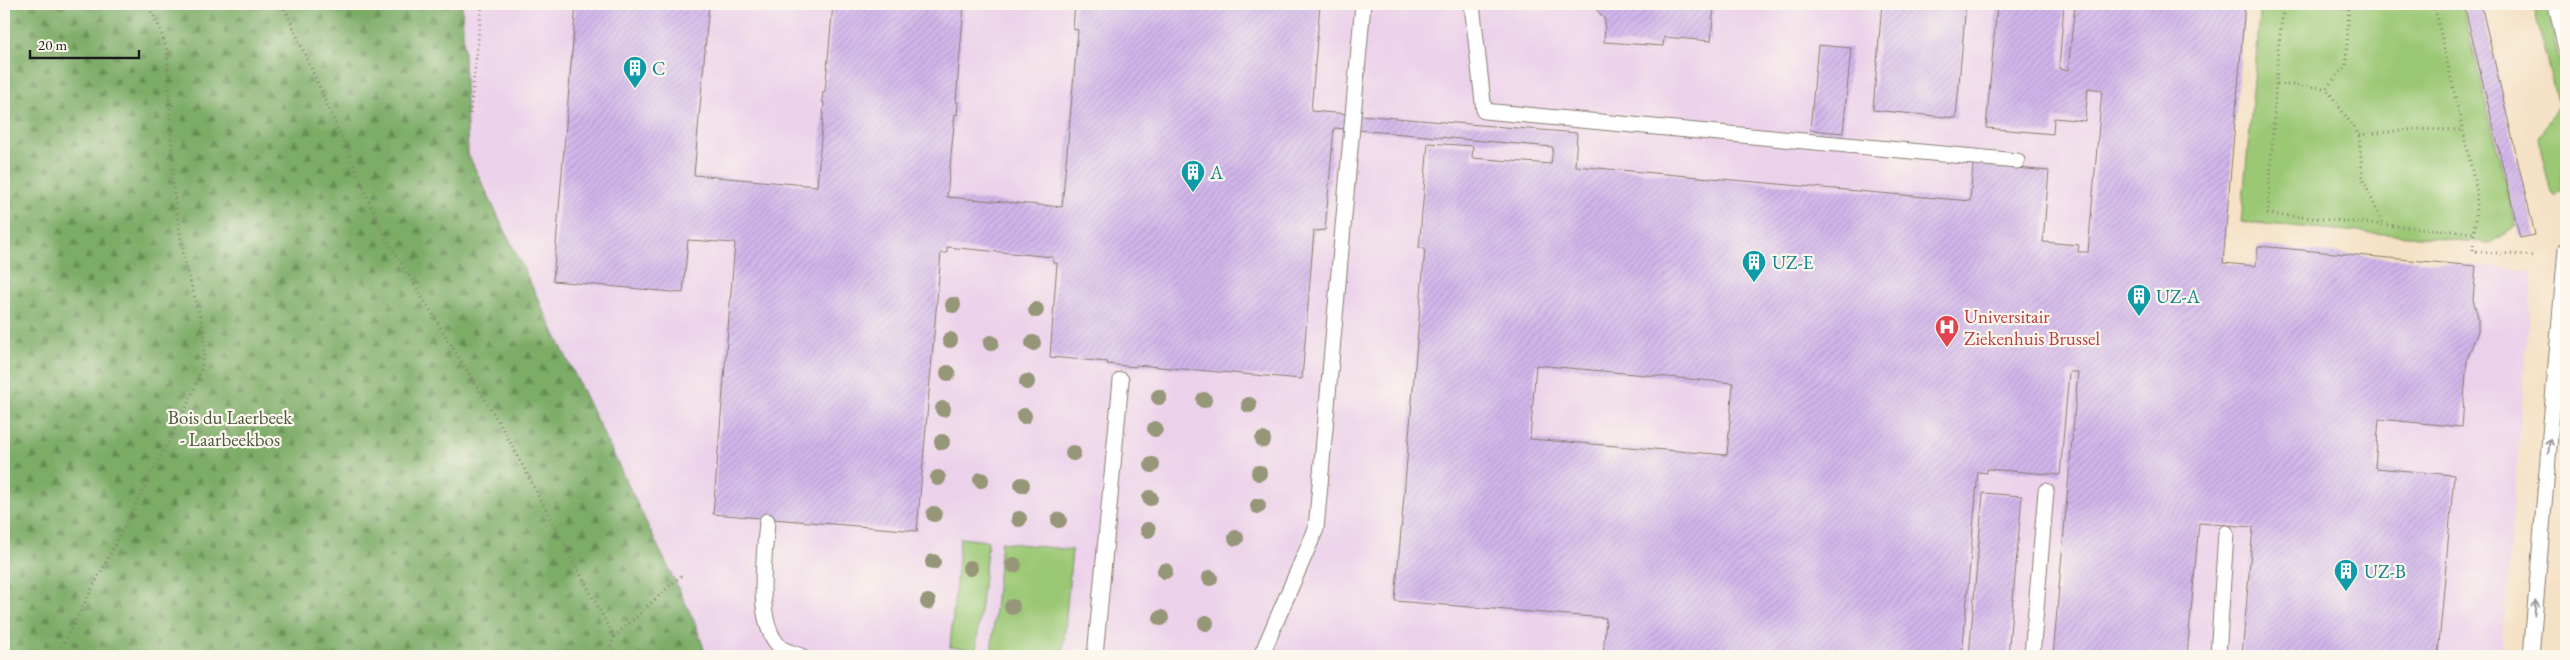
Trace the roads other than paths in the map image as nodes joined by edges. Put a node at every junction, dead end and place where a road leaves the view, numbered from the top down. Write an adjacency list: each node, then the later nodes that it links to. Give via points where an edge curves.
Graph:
1 (1364, 4): 14 (lane, via 1316,529)
2 (1472, 4): 5 (lane, via 1484,111)
3 (2556, 4): 4 (lane)
4 (2566, 50)
5 (2017, 161)
6 (2566, 249): 7 (lane)
7 (2563, 325): 17 (lane, one-way to 7)
8 (1121, 380): 13 (lane)
9 (2046, 491): 15 (lane)
10 (767, 521): 12 (lane, via 763,595 765,620 780,647)
11 (2226, 534): 16 (lane)
12 (801, 656)
13 (1095, 656)
14 (1261, 656)
15 (2032, 656)
16 (2218, 656)
17 (2531, 656)

